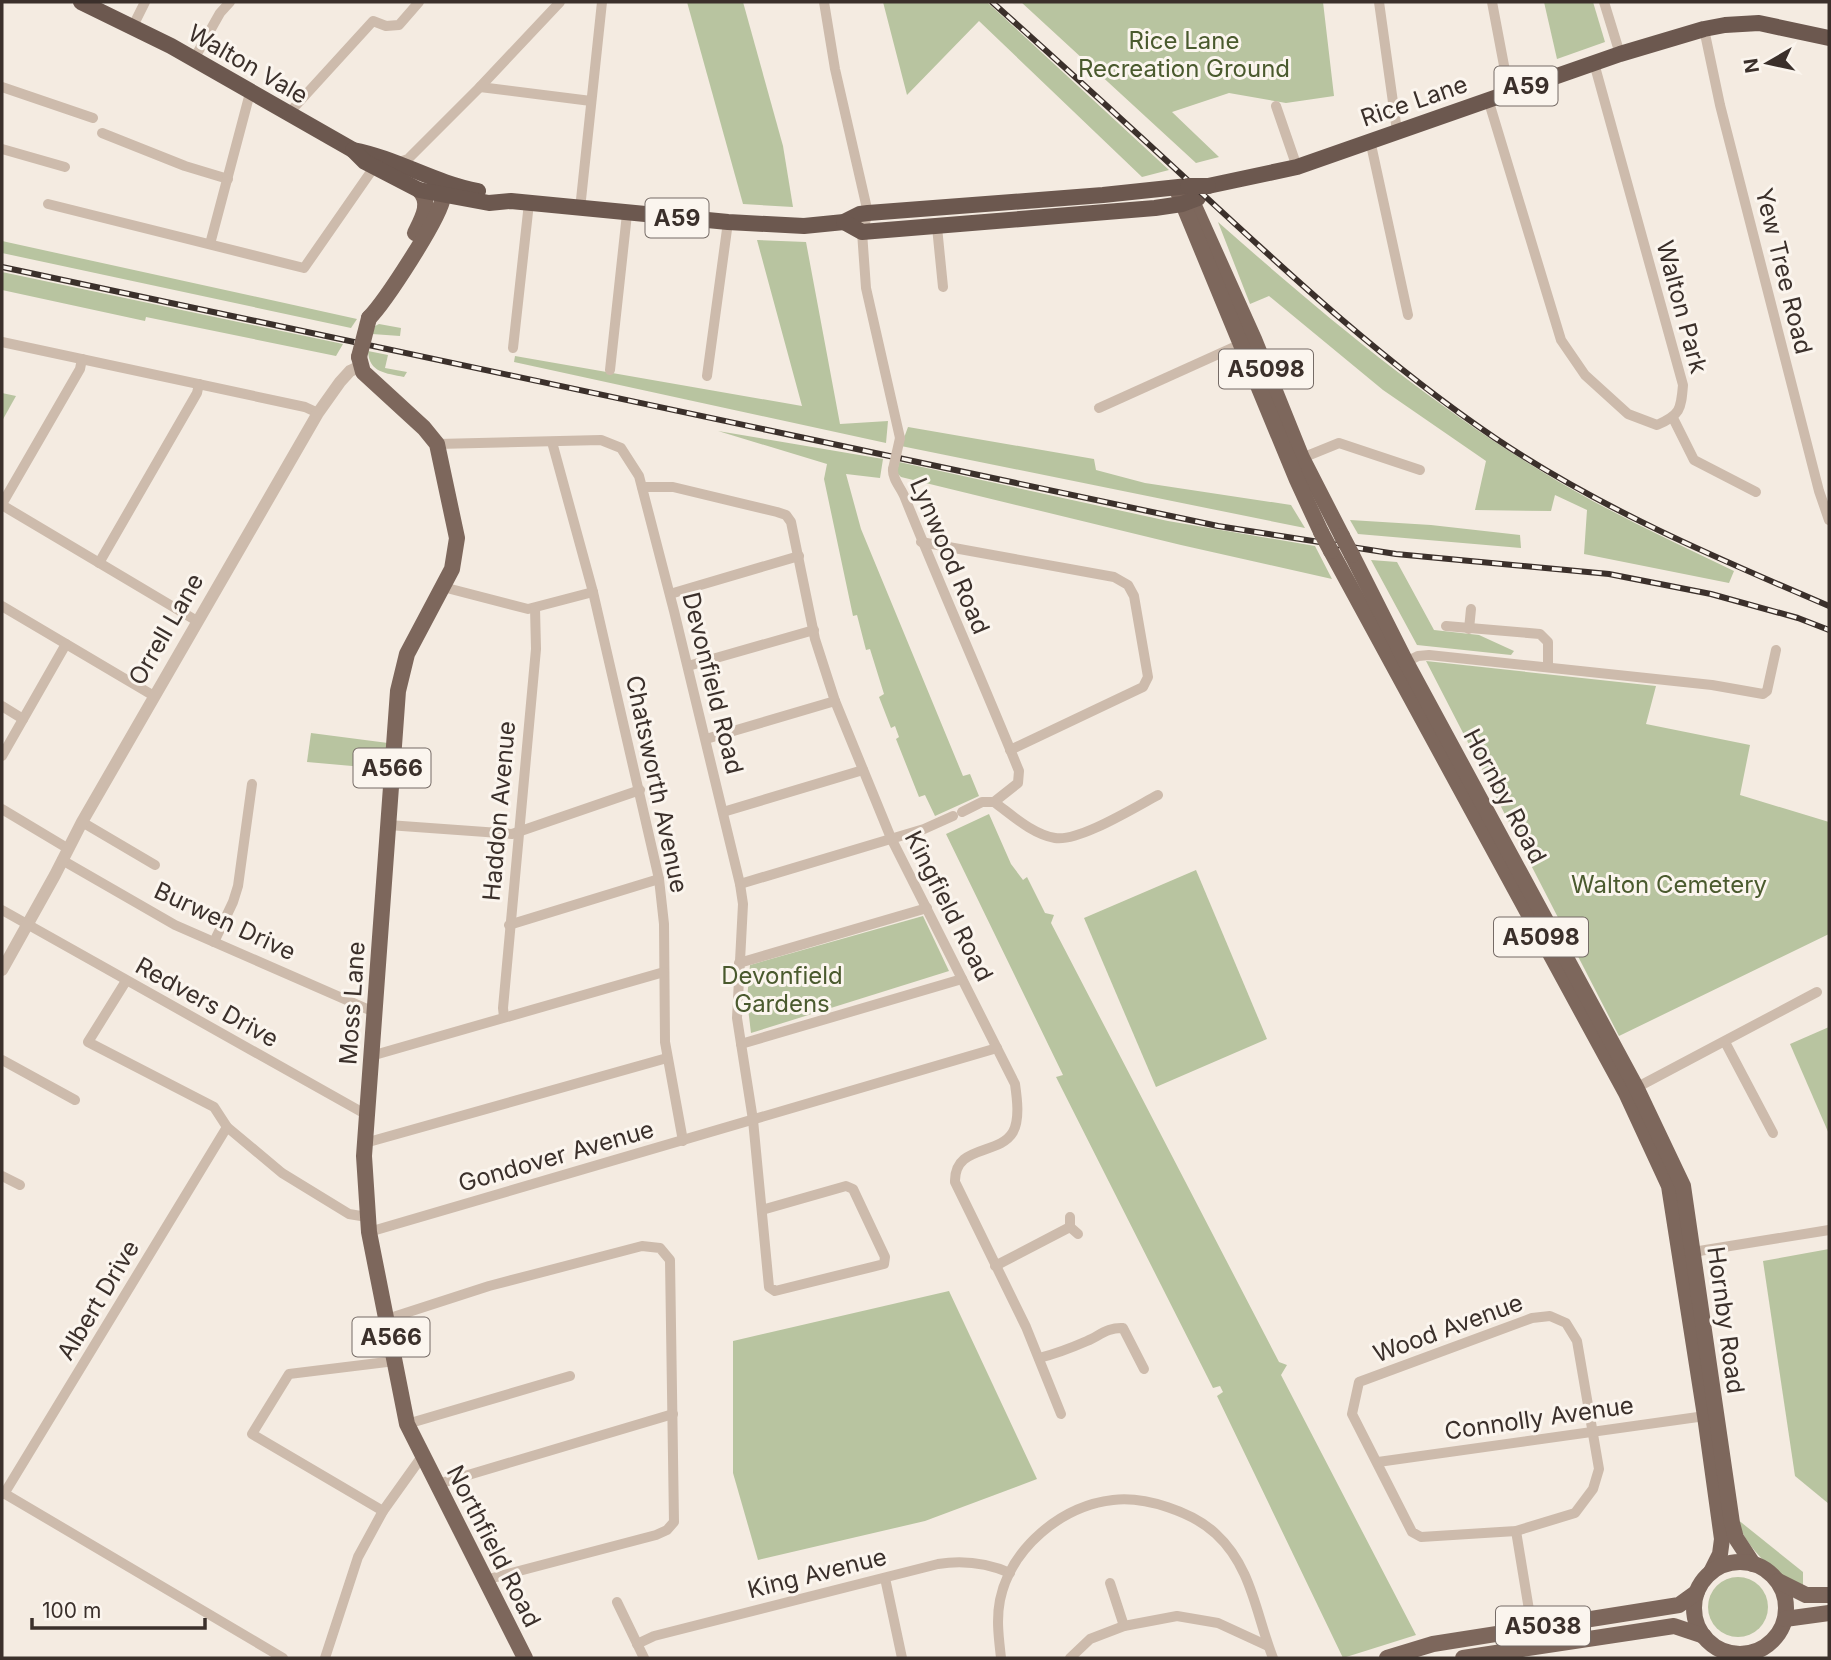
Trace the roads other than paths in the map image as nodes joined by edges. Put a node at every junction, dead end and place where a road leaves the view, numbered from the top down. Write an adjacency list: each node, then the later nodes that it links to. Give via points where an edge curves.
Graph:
1 (81, 2): 11 (highway, Walton Vale / A59)
2 (145, 2): 11 (street)
3 (230, 2): 15 (street)
4 (419, 2): 24 (street, via 398,25 373,21)
5 (559, 2): 18 (street)
6 (602, 2): 22 (street)
7 (824, 2): 39 (street)
8 (1379, 2): 26 (street)
9 (1492, 2): 19 (street)
10 (1604, 2): 14 (street)
11 (133, 26): 15 (highway, Walton Vale / A59)
12 (1704, 29): 13 (highway, Rice Lane / A59, via 1773,24); 14 (highway, Rice Lane / A59); 68 (street, Yew Tree Road)
13 (1829, 38)
14 (1620, 54): 16 (highway, Rice Lane / A59)
15 (194, 59): 20 (highway, Walton Vale / A59)
16 (1594, 63): 19 (highway, Rice Lane / A59); 60 (street, Walton Park, via 1683,385 1681,408)
17 (2, 87): 25 (street)
18 (480, 87): 22 (street); 30 (street, via 408,159)
19 (1509, 92): 21 (highway, Rice Lane / A59)
20 (250, 93): 24 (highway, Walton Vale / A59); 33 (street)
21 (1488, 99): 26 (highway, Rice Lane / A59); 60 (street, via 1561,340 1585,375 1628,414 1657,425)
22 (591, 101): 38 (street)
23 (1276, 106): 32 (street)
24 (289, 113): 30 (highway, Walton Vale / A59)
25 (93, 118)
26 (1397, 131): 28 (highway, Rice Lane / A59)
27 (102, 133): 33 (street)
28 (1370, 140): 32 (highway, Rice Lane / A59); 49 (street)
29 (2, 149): 31 (street)
30 (384, 163): 35 (highway, Walton Vale / A59); 35 (highway, Walton Vale / A59, via 419,190); 45 (street, via 304,268)
31 (65, 167)
32 (1297, 167): 34 (highway, Rice Lane / A59)
33 (228, 179): 45 (street)
34 (1195, 191): 39 (highway, Rice Lane / A59); 43 (highway, Rice Lane / A59); 51 (main road, Hornby Road / A5098)
35 (448, 195): 36 (highway, Rice Lane / A59); 54 (main road, bridge, via 399,278 369,318)
36 (529, 203): 38 (highway, Rice Lane / A59); 52 (street)
37 (48, 204): 45 (street)
38 (579, 209): 40 (highway, Rice Lane / A59)
39 (868, 213): 42 (highway, Rice Lane / A59); 44 (street)
40 (627, 214): 41 (highway, Rice Lane / A59); 55 (street)
41 (728, 222): 42 (highway, Rice Lane / A59, via 804,226); 56 (street)
42 (844, 222): 44 (highway)
43 (937, 227): 44 (highway, Rice Lane / A59); 47 (street)
44 (862, 232): 69 (street, Lynwood Road, bridge, via 866,288 900,438 892,475)
45 (210, 244)
46 (954, 269): 47 (street)
47 (940, 270): 48 (street)
48 (943, 287)
49 (1408, 315)
50 (2, 342): 53 (street)
51 (1247, 342): 58 (street); 63 (main road, Hornby Road / A5098); 84 (main road, Hornby Road / A5098, bridge, via 1321,532)
52 (513, 348)
53 (82, 359): 57 (street); 67 (street)
54 (360, 362): 59 (street, Orrell Lane); 62 (main road, via 369,377)
55 (610, 370)
56 (707, 376)
57 (199, 384): 59 (street); 71 (street)
58 (1099, 408)
59 (318, 413): 78 (street, Orrell Lane)
60 (1673, 418): 66 (street, via 1694,460)
61 (552, 442): 62 (street, Devonfield Road); 65 (street, Devonfield Road, via 590,439 617,445 629,458); 73 (street, Chatsworth Avenue)
62 (437, 444): 72 (main road, Moss Lane / A566, via 457,538 456,559)
63 (1302, 458): 64 (street, via 1339,443); 84 (main road, Hornby Road / A5098, bridge, via 1352,555)
64 (1420, 470)
65 (642, 487): 70 (street, Kingfield Road, via 673,488 782,513 791,522); 74 (street, Devonfield Road)
66 (1756, 492)
67 (2, 504): 71 (street)
68 (1829, 520)
69 (921, 542): 92 (street, Lynwood Road); 92 (street, via 1114,577 1128,585 1134,596 1148,677 1143,687)
70 (799, 556): 74 (street); 81 (street, Kingfield Road)
71 (99, 563): 78 (street)
72 (443, 587): 76 (street, via 522,609); 102 (main road, Moss Lane / A566, via 413,641 401,676)
73 (593, 592): 76 (street); 96 (street, Chatsworth Avenue)
74 (670, 594): 85 (street, Devonfield Road)
75 (2, 606): 82 (street)
76 (535, 608): 103 (street, Haddon Avenue, via 536,649)
77 (1471, 610): 80 (street)
78 (197, 621): 87 (street, Orrell Lane)
79 (1446, 626): 80 (street)
80 (1469, 629): 86 (street, via 1540,634 1548,642)
81 (814, 630): 85 (street); 88 (street, Kingfield Road)
82 (66, 644): 87 (street); 90 (street)
83 (1776, 650): 86 (street, via 1763,694)
84 (1400, 665): 86 (street, via 1429,655); 128 (main road, Hornby Road / A5098)
85 (688, 666): 91 (street, Devonfield Road)
86 (1548, 666)
87 (154, 696): 101 (street, Orrell Lane)
88 (835, 701): 91 (street); 94 (street, Kingfield Road)
89 (2, 706): 90 (street)
90 (23, 719): 93 (street)
91 (706, 739): 100 (street, Devonfield Road)
92 (1010, 750): 98 (street, Lynwood Road, via 1018,783)
93 (2, 755)
94 (863, 770): 100 (street); 104 (street, Kingfield Road)
95 (253, 784): 113 (street, via 238,886)
96 (640, 790): 103 (street); 107 (street, Chatsworth Avenue)
97 (1158, 795): 98 (street, via 1077,836 1055,838 1028,827)
98 (994, 802): 104 (street, via 982,802 936,824)
99 (2, 809): 105 (street, Burwen Drive)
100 (723, 812): 108 (street, Devonfield Road)
101 (82, 822): 105 (street, Orrell Lane); 106 (street)
102 (388, 825): 103 (street, via 500,835); 120 (main road, Moss Lane / A566)
103 (519, 832): 112 (street, Haddon Avenue)
104 (891, 838): 108 (street); 109 (street, Kingfield Road)
105 (65, 854): 111 (street, Orrell Lane); 113 (street, Burwen Drive, via 175,925)
106 (155, 865)
107 (659, 879): 112 (street); 116 (street, Chatsworth Avenue)
108 (740, 884): 114 (street, Devonfield Road)
109 (927, 908): 114 (street); 117 (street, Kingfield Road)
110 (2, 909): 111 (street, Redvers Drive)
111 (27, 925): 115 (street, Orrell Lane); 118 (street, Redvers Drive)
112 (509, 925): 121 (street, Haddon Avenue)
113 (214, 942): 120 (street, Burwen Drive)
114 (739, 963): 123 (street, Devonfield Road)
115 (2, 970)
116 (664, 972): 121 (street); 126 (street, Chatsworth Avenue)
117 (962, 979): 123 (street); 124 (street, Kingfield Road)
118 (126, 981): 130 (street, Redvers Drive); 132 (street, via 88,1042 214,1107)
119 (1817, 992): 122 (street)
120 (374, 1012): 125 (main road, Moss Lane / A566)
121 (504, 1017): 125 (street)
122 (1725, 1042): 128 (street); 133 (street)
123 (741, 1044): 131 (street, Devonfield Road)
124 (997, 1048): 131 (street, Gondover Avenue); 143 (street, Kingfield Road, via 1015,1084 1015,1128 1006,1140 962,1161 955,1174 956,1186)
125 (370, 1056): 130 (main road, Moss Lane / A566)
126 (667, 1058): 134 (street, Chatsworth Avenue); 135 (street)
127 (2, 1060): 129 (street)
128 (1631, 1090): 142 (main road, Hornby Road / A5098, via 1683,1186); 151 (main road, Hornby Road / A5098, via 1669,1185)
129 (75, 1100)
130 (367, 1115): 135 (main road, Moss Lane / A566)
131 (753, 1120): 134 (street, Gondover Avenue); 138 (street, Devonfield Road)
132 (227, 1127): 139 (street, via 282,1173); 157 (street, Albert Drive)
133 (1773, 1133)
134 (683, 1141): 139 (street, Gondover Avenue)
135 (365, 1143): 139 (main road, Moss Lane / A566)
136 (2, 1176): 137 (street)
137 (20, 1185)
138 (762, 1210): 138 (street, Devonfield Road, via 846,1186 852,1189 886,1257 884,1264 775,1291 769,1287)
139 (368, 1224): 144 (main road, Moss Lane / A566)
140 (1073, 1226): 143 (street)
141 (1829, 1230): 142 (street)
142 (1693, 1252): 160 (main road, Hornby Road / A5098, via 1732,1524)
143 (995, 1266): 145 (street, Kingfield Road)
144 (387, 1319): 146 (main road, Moss Lane / A566); 149 (street, via 489,1286 642,1246 660,1248 670,1266)
145 (1039, 1358): 147 (street, via 1113,1327 1123,1328); 150 (street, Kingfield Road)
146 (395, 1362): 152 (main road, Moss Lane / A566); 158 (street, via 289,1374 252,1434)
147 (1144, 1369)
148 (570, 1376): 152 (street)
149 (673, 1414): 156 (street); 164 (street, via 676,1516 672,1526 656,1535)
150 (1061, 1414)
151 (1705, 1416): 153 (street, Connolly Avenue); 161 (main road, A5098, via 1722,1539)
152 (407, 1424): 154 (main road, Moss Lane / A566)
153 (1593, 1432): 155 (street, Connolly Avenue); 155 (street, Wood Avenue, via 1577,1340 1566,1323 1550,1316 1532,1318 1359,1382 1352,1414); 159 (street, via 1599,1469 1583,1505 1575,1513)
154 (423, 1455): 156 (main road, Northfield Road / A566); 158 (street)
155 (1378, 1462): 159 (street, via 1412,1532 1421,1537)
156 (438, 1484): 164 (main road, Northfield Road / A566)
157 (3, 1493): 179 (street)
158 (383, 1511): 180 (street, via 358,1557)
159 (1516, 1531): 173 (street)
160 (1753, 1564): 161 (main road, via 1731,1563); 165 (main road)
161 (1712, 1572): 167 (main road, A5038)
162 (1010, 1573): 163 (street, King Avenue, via 991,1565 959,1562); 176 (street, via 1045,1528 1080,1509 1114,1500 1154,1503 1192,1515 1217,1534 1245,1571); 184 (street, via 1000,1599)
163 (885, 1577): 175 (street, King Avenue); 183 (street)
164 (485, 1580): 181 (main road, Northfield Road / A566)
165 (1777, 1581): 168 (main road, via 1806,1595); 171 (main road, via 1786,1601)
166 (1110, 1583): 172 (street)
167 (1697, 1592): 173 (main road, A5038, via 1679,1605); 174 (main road, via 1695,1618)
168 (1829, 1595)
169 (617, 1602): 175 (street)
170 (1829, 1613): 171 (main road)
171 (1785, 1619): 177 (main road, A5038)
172 (1124, 1626): 176 (street, via 1177,1616 1218,1623); 185 (street, via 1090,1639)
173 (1532, 1628): 187 (main road, A5038, via 1433,1644)
174 (1704, 1636): 178 (main road, A5038); 188 (main road, A5038, via 1674,1626)
175 (637, 1644): 182 (street)
176 (1268, 1646): 186 (street)
177 (1763, 1653): 178 (main road, A5038)
178 (1727, 1655)
179 (283, 1658)
180 (325, 1658)
181 (524, 1658)
182 (644, 1658)
183 (902, 1658)
184 (1001, 1658)
185 (1070, 1658)
186 (1273, 1658)
187 (1387, 1658)
188 (1463, 1658)

